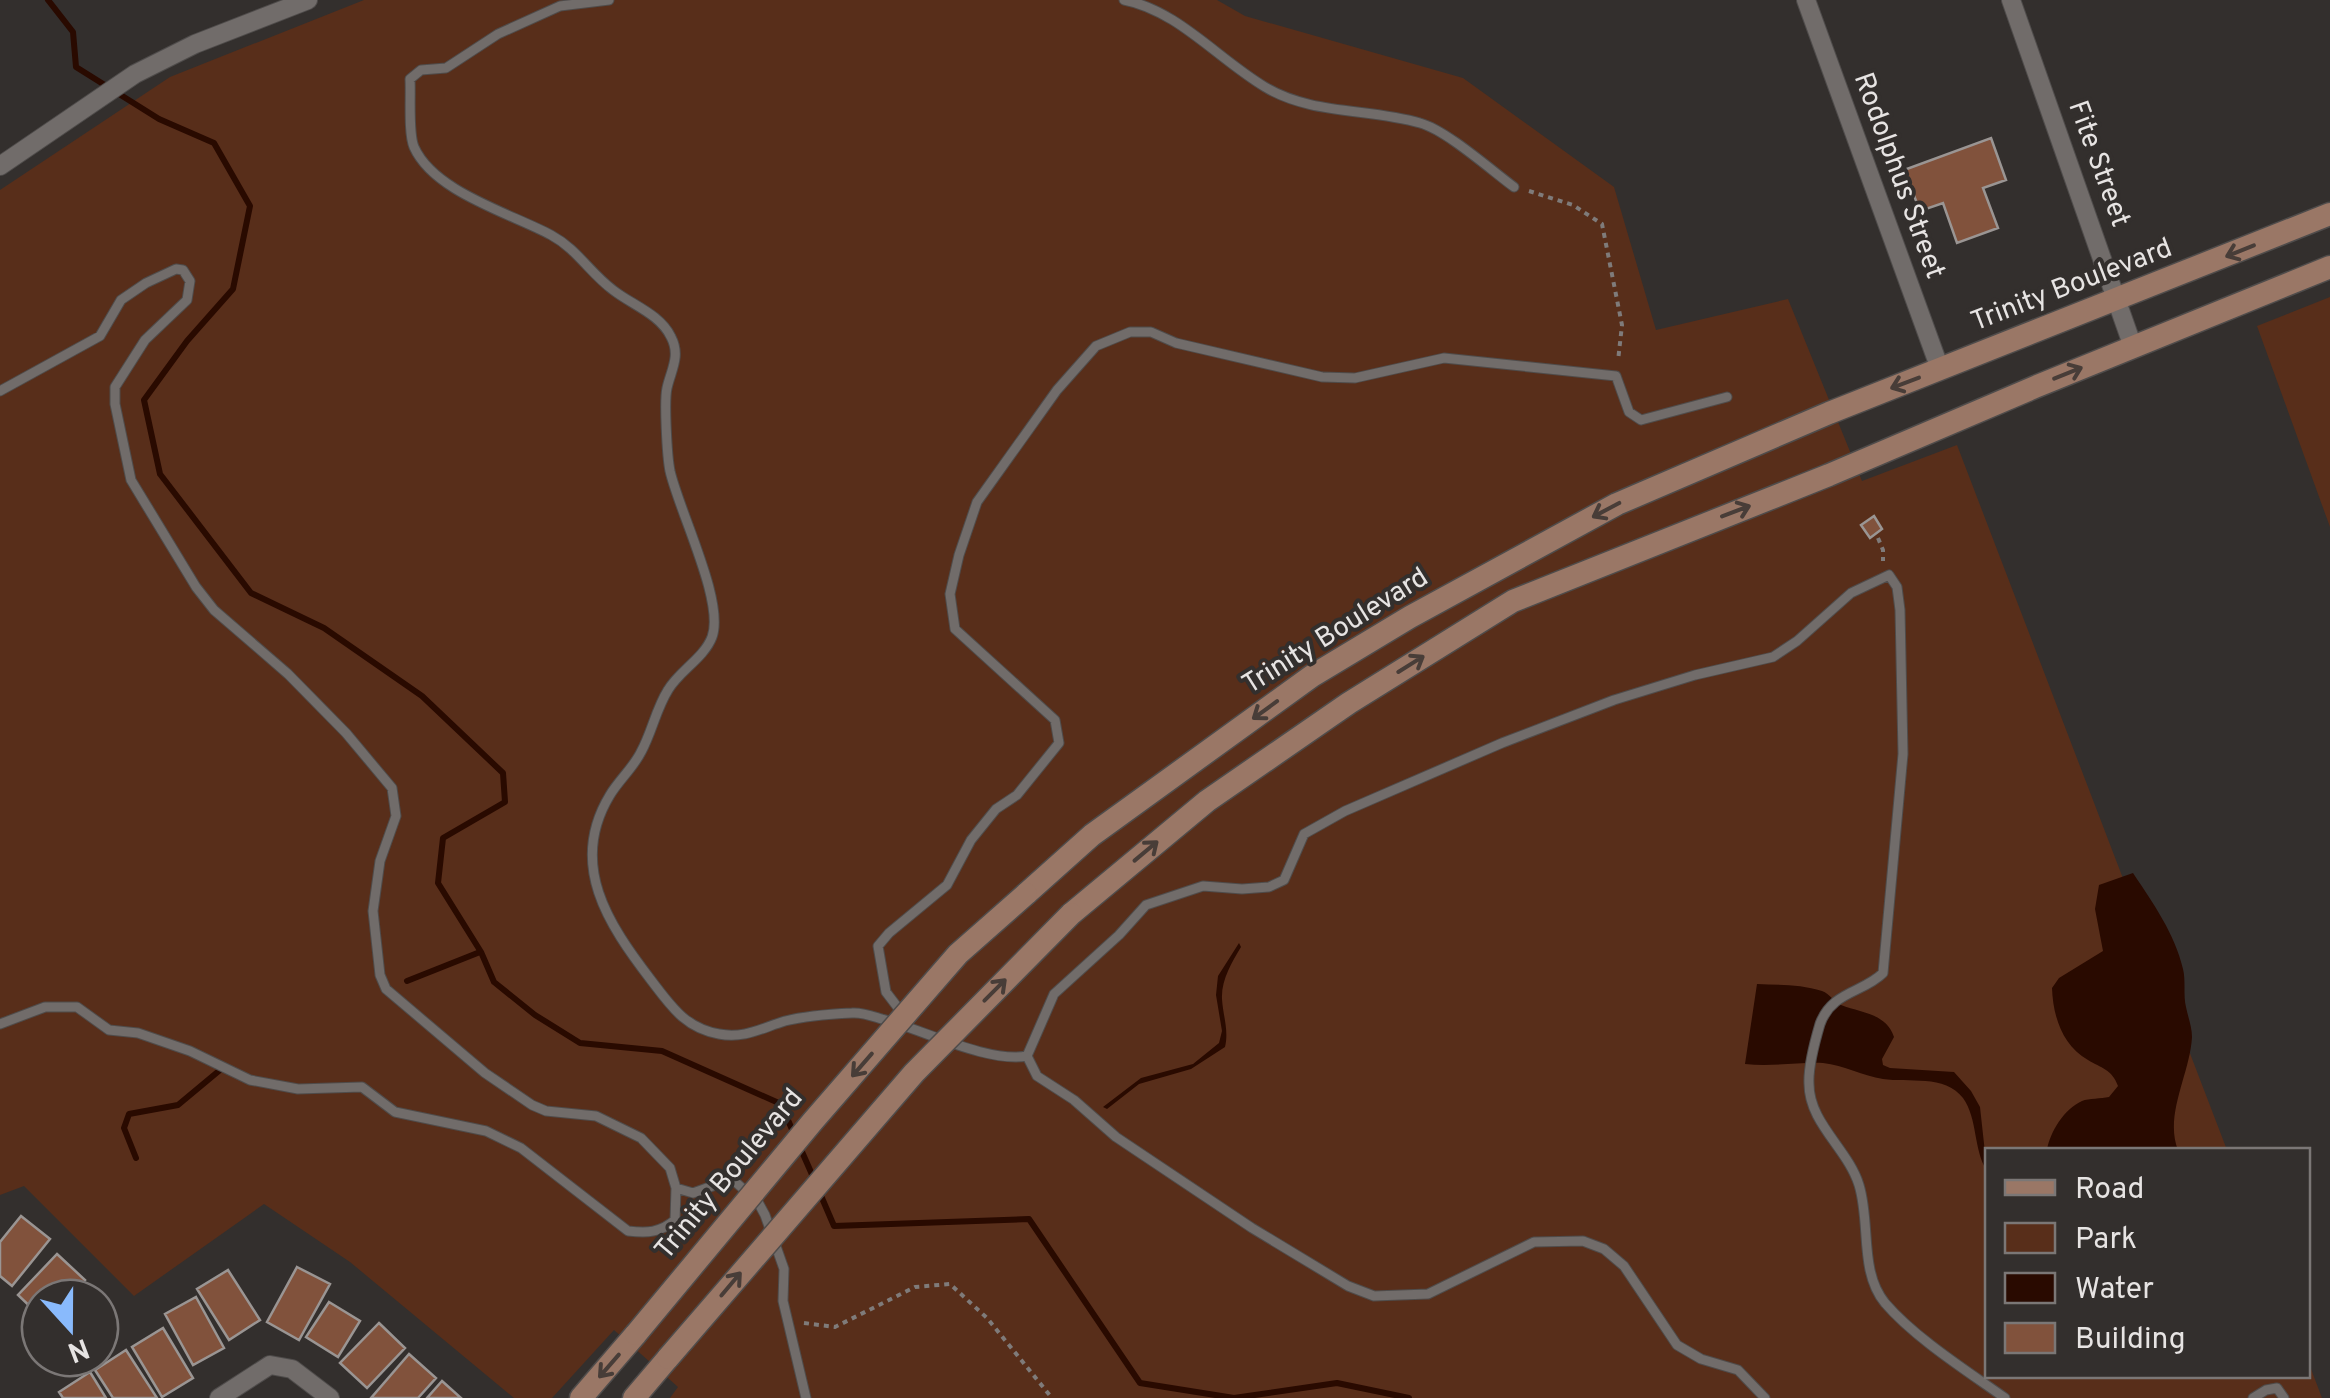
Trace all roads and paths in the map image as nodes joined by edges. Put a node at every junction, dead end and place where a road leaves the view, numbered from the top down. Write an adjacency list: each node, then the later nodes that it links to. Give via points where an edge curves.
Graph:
1 (308, 0): 6 (street, via 126,79)
2 (610, 0): 19 (lane, via 560,6 498,34 446,68 421,70 410,80 412,144 424,163 467,197 567,245 611,290 662,324 675,348 666,390 669,466 711,590 712,638 670,687 642,751 610,795 594,832 598,898 622,942 696,1029 754,1034 786,1021 857,1012)
3 (1124, 0): 7 (lane, via 1170,16 1269,90 1318,107 1426,124)
4 (1806, 0): 12 (street, Rodolphus Street)
5 (2011, 0): 10 (street, Fite Street)
6 (0, 166)
7 (1514, 187): 13 (path, via 1572,205 1602,224 1622,326)
8 (2330, 214): 10 (main road, Trinity Boulevard, one-way to 10)
9 (2330, 267): 11 (main road)
10 (2118, 300): 11 (street, Fite Street); 12 (main road, Trinity Boulevard)
11 (2133, 347): 26 (main road, one-way to 11, bridge, via 914,1073 1071,914 1207,801 1514,601)
12 (1940, 370): 25 (main road, Trinity Boulevard, one-way to 25, bridge, via 1617,504 1410,617 1296,688 1092,836 958,954)
13 (1616, 376): 15 (lane, via 1630,412 1641,420); 19 (lane, via 1444,358 1355,378 1322,376 1152,332 1130,332 1096,346 977,502 959,555 950,594 955,630 1055,720 1058,743 984,824 947,885 878,946 886,992)
14 (0, 391): 21 (lane, via 100,336 121,300 146,283 183,270 190,281 186,300 145,340 115,387 131,480 214,610 300,686 392,788 396,816 373,911 386,989 532,1105 596,1116 641,1138 670,1168)
15 (1727, 397)
16 (1878, 538): 17 (path, via 1884,559)
17 (1876, 580): 20 (lane, via 1773,657 1614,700 1345,810 1304,834 1284,880 1270,887 1203,886 1146,905 1054,994); 30 (lane, via 1889,575 1897,588 1902,696 1883,972 1842,994 1821,1021 1808,1086 1822,1124 1859,1184 1871,1280 1909,1325)
18 (0, 1024): 21 (lane, via 45,1007 78,1006 110,1030 190,1051 250,1080 298,1089 362,1087 395,1112 486,1132 521,1148 628,1230 647,1233 676,1220)
19 (912, 1027): 20 (lane, via 988,1055)
20 (1026, 1056): 29 (lane, via 1038,1076 1116,1137 1348,1286 1374,1296 1428,1294 1534,1242 1583,1241 1624,1266 1678,1345 1738,1370)
21 (676, 1188): 22 (lane, via 694,1193 732,1179 758,1202 784,1269)
22 (785, 1315): 27 (lane); 28 (path, via 836,1326 915,1287 950,1284 988,1318)
23 (219, 1398): 24 (street, via 270,1366 292,1369)
24 (330, 1398)
25 (581, 1398)
26 (634, 1398)
27 (806, 1398)
28 (1052, 1398)
29 (1765, 1398)
30 (2005, 1398)
31 (2253, 1398): 32 (lane, via 2277,1388)
32 (2284, 1398)

